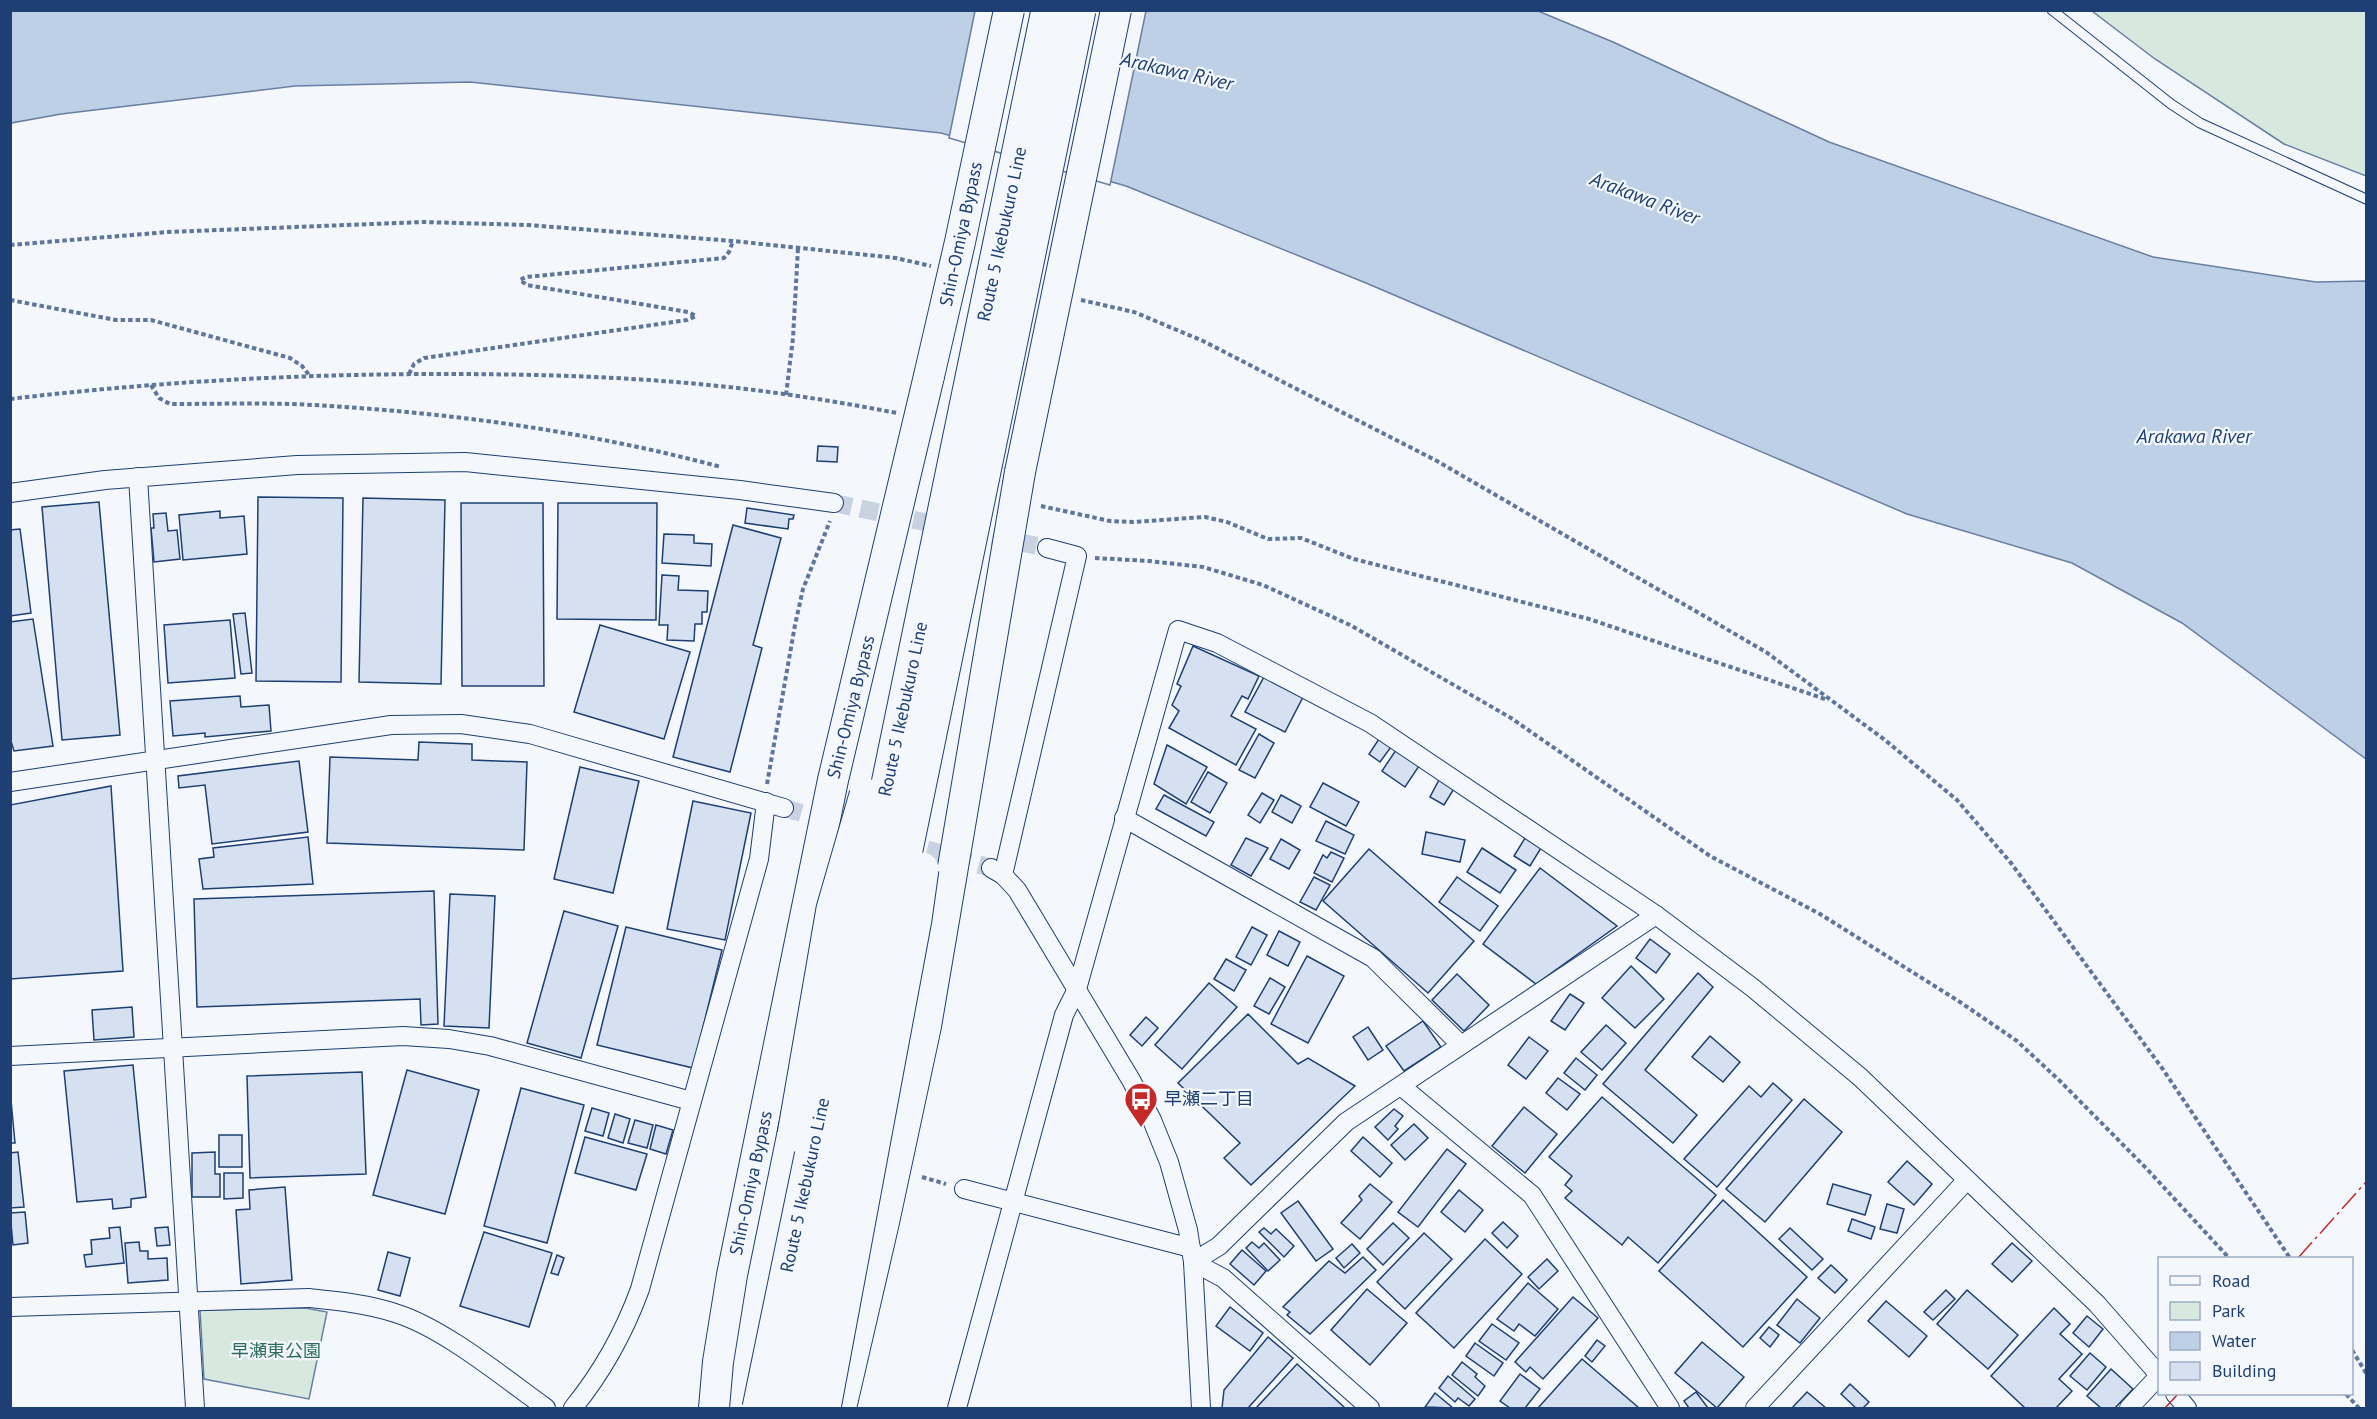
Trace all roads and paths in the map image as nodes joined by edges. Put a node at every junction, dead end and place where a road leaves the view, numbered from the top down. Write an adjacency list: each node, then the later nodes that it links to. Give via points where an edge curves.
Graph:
1 (1009, 10): 18 (highway, Shin-Omiya Bypass, bridge)
2 (1048, 10): 24 (highway, Route 5 Ikebukuro Line, bridge)
3 (1079, 10): 24 (highway, Route 5 Ikebukuro Line, bridge)
4 (1116, 10): 63 (highway, bridge, via 1020,472 926,1026)
5 (2052, 10): 6 (lane, via 2200,123)
6 (2367, 199)
7 (733, 241): 8 (path, via 528,225 423,222 168,232); 9 (path); 13 (path, via 724,258 520,280 527,285 696,316 687,321 424,358 414,364)
8 (10, 245)
9 (798, 248): 10 (path, via 896,258); 16 (path)
10 (941, 269)
11 (10, 300): 14 (path, via 116,320 151,320 290,358)
12 (1077, 300): 27 (path, via 1134,312 1203,341 1437,461 1766,652)
13 (409, 374): 14 (path); 16 (path, via 604,378)
14 (309, 375): 15 (path)
15 (151, 385): 17 (path); 19 (path, via 159,398 170,404 328,405 457,417 544,429)
16 (786, 395): 18 (path)
17 (10, 399)
18 (921, 418): 58 (highway, Shin-Omiya Bypass, via 833,780 732,1275)
19 (722, 468)
20 (138, 477): 21 (street); 22 (street, via 297,465 465,462); 28 (street)
21 (10, 493)
22 (834, 503): 30 (path, via 803,589 767,778)
23 (1041, 506): 27 (path, via 1110,521 1205,517 1268,539 1301,538 1354,559 1589,619)
24 (952, 548): 59 (highway, bridge, via 833,909); 60 (highway, Route 5 Ikebukuro Line, bridge); 61 (highway, Route 5 Ikebukuro Line, bridge); 62 (highway, bridge, via 915,919)
25 (1047, 548): 26 (street)
26 (1077, 556): 34 (street, via 997,871 1017,890); 45 (path, via 1203,567 1263,585 1350,625 1475,696 1710,856 1820,914 2018,1041)
27 (1832, 701): 46 (path, via 1957,800 2011,863 2162,1068)
28 (154, 761): 29 (street); 30 (street, via 390,726 461,724 530,734); 36 (street)
29 (10, 782)
30 (766, 802): 31 (street); 39 (street, via 759,859)
31 (784, 808)
32 (1124, 818): 33 (street, via 1178,630 1217,643 1370,723); 34 (street); 35 (street, via 1373,958)
33 (1656, 915): 35 (street); 41 (street, via 1754,988 1860,1077)
34 (1077, 989): 43 (street, via 1064,1016); 44 (street, via 1152,1120 1178,1189)
35 (1461, 1045): 38 (street)
36 (172, 1047): 37 (street); 39 (street, via 403,1036 449,1039 490,1046); 47 (street)
37 (10, 1056)
38 (1401, 1086): 44 (street, via 1346,1122 1219,1246); 67 (street, via 1532,1195)
39 (691, 1101): 57 (street, via 627,1326 610,1358)
40 (922, 1177): 42 (path)
41 (1966, 1181): 51 (street, via 2097,1304); 68 (street)
42 (964, 1189): 43 (street)
43 (1015, 1202): 44 (street); 64 (street)
44 (1192, 1255): 65 (street); 66 (street)
45 (2228, 1257)
46 (2289, 1257)
47 (189, 1302): 48 (street); 55 (street); 56 (street, via 309,1298 397,1313 441,1335)
48 (10, 1307)
49 (2353, 1352): 50 (path)
50 (2367, 1373)
51 (2158, 1375)
52 (2158, 1377): 69 (street)
53 (2176, 1395): 70 (street)
54 (2347, 1395): 71 (path)
55 (195, 1408)
56 (546, 1408)
57 (573, 1408)
58 (714, 1408)
59 (746, 1408)
60 (759, 1408)
61 (790, 1408)
62 (824, 1408)
63 (841, 1408)
64 (957, 1408)
65 (1201, 1408)
66 (1370, 1408)
67 (1670, 1408)
68 (1755, 1408)
69 (2129, 1408)
70 (2187, 1408)
71 (2359, 1408)

